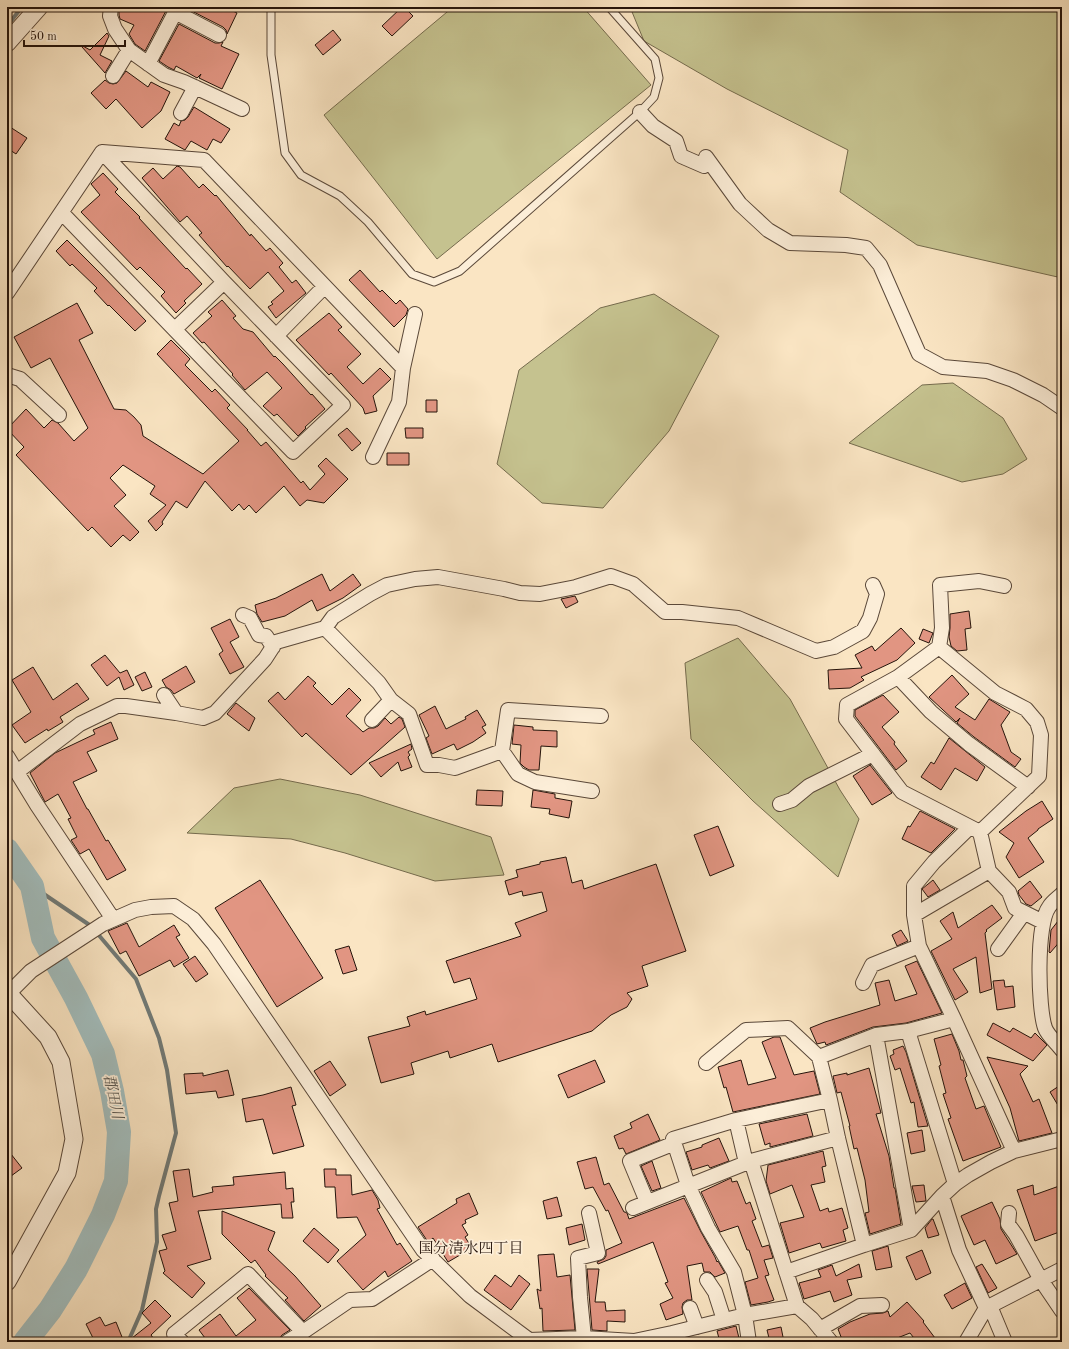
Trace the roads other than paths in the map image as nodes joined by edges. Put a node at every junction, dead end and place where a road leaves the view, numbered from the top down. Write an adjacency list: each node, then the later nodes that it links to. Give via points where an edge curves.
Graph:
1 (39, 7): 7 (street)
2 (111, 7): 8 (street, via 110,16 115,30)
3 (271, 7): 13 (lane, via 271,55 285,153 301,175 340,196 368,222 412,274 434,282 460,271)
4 (609, 7): 13 (lane, via 655,59 659,78 654,97)
5 (177, 9): 6 (street); 9 (street)
6 (219, 35)
7 (7, 43)
8 (129, 50): 9 (street); 10 (street)
9 (148, 64): 11 (street, via 164,75)
10 (113, 76)
11 (195, 87): 12 (street); 14 (street)
12 (242, 109)
13 (640, 112): 25 (street, via 654,126 676,141 681,156 704,166 706,157 740,204 768,230 790,243 866,248 880,265 919,354 943,367 987,372 1013,380)
14 (181, 113)
15 (102, 152): 16 (street); 17 (street); 18 (street, via 204,160)
16 (62, 212): 19 (street); 21 (street)
17 (224, 282): 21 (street); 22 (street)
18 (324, 287): 22 (street); 23 (street)
19 (7, 293)
20 (416, 314): 23 (street)
21 (175, 329): 22 (street, via 293,452 343,405)
22 (276, 336)
23 (403, 368): 27 (street, via 399,402)
24 (7, 374): 26 (street, via 20,379)
25 (1062, 408)
26 (59, 415)
27 (373, 457)
28 (873, 585): 31 (street, via 877,594 863,631 834,647 816,651 738,618 665,612 633,584 611,576 576,587 540,594 520,593 438,578 415,579 387,585 370,594 332,617)
29 (1004, 586): 33 (street, via 980,581 940,585 942,628)
30 (244, 615): 32 (street, via 250,618 258,635 266,636)
31 (325, 628): 32 (street, via 276,642); 36 (street, via 379,683)
32 (273, 647): 37 (street, via 215,713 203,718)
33 (939, 647): 34 (street); 44 (street, via 995,693 1026,709 1037,722 1041,735 1039,776)
34 (898, 677): 41 (street, via 848,705 846,719); 44 (street, via 931,712 963,740)
35 (164, 695): 37 (street)
36 (391, 700): 39 (street); 40 (street, via 410,714 427,765 455,768)
37 (176, 713): 43 (street, via 116,706 80,724)
38 (600, 716): 40 (street, via 508,710)
39 (372, 720)
40 (502, 751): 45 (street, via 518,774 535,782)
41 (873, 754): 46 (street, via 809,786 792,800); 47 (street, via 902,792)
42 (7, 756): 43 (street)
43 (17, 772): 52 (street)
44 (1028, 787): 47 (street)
45 (592, 791)
46 (780, 804)
47 (975, 830): 48 (street); 51 (street, via 934,862 914,886)
48 (989, 871): 50 (street, via 1009,892 1015,908); 51 (street)
49 (1062, 894): 53 (street, via 1048,907)
50 (1024, 912): 53 (street); 55 (street)
51 (914, 915): 54 (street)
52 (108, 922): 57 (street, via 31,971); 80 (street, via 135,910 174,906 193,920 214,944 423,1250)
53 (1042, 922): 61 (street, via 1039,944 1041,1010 1045,1029)
54 (919, 946): 56 (street, via 872,965); 58 (street)
55 (998, 949)
56 (863, 984)
57 (8, 993): 85 (street, via 48,1037 61,1062 74,1139 67,1173)
58 (954, 1019): 59 (street); 69 (street)
59 (908, 1031): 60 (street); 71 (street)
60 (876, 1035): 62 (street); 78 (street)
61 (1062, 1050)
62 (819, 1057): 63 (street, via 788,1028 746,1030); 64 (street)
63 (706, 1063)
64 (830, 1100): 65 (street); 66 (street)
65 (736, 1120): 68 (street, via 673,1139); 70 (street)
66 (838, 1138): 70 (street); 79 (street)
67 (1062, 1139): 69 (street)
68 (675, 1143): 72 (street); 74 (street, via 630,1161)
69 (1014, 1151): 71 (street)
70 (749, 1162): 72 (street); 82 (street)
71 (955, 1184): 73 (street)
72 (688, 1185): 74 (street); 91 (street, via 708,1228 734,1272)
73 (942, 1196): 78 (street); 88 (street, via 959,1250)
74 (647, 1202): 75 (street)
75 (633, 1208)
76 (1009, 1212): 84 (street, via 1008,1224)
77 (588, 1213): 96 (street, via 598,1253 578,1258)
78 (911, 1230): 79 (street)
79 (864, 1245): 82 (street)
80 (433, 1259): 95 (street, via 372,1299 350,1300); 98 (street, via 470,1296)
81 (1062, 1269): 84 (street)
82 (786, 1272): 87 (street)
83 (707, 1280): 92 (street, via 716,1292)
84 (1041, 1280): 88 (street); 90 (street)
85 (7, 1282)
86 (882, 1305): 94 (street, via 860,1306)
87 (797, 1306): 91 (street); 94 (street)
88 (988, 1307): 104 (street); 105 (street)
89 (690, 1308): 93 (street)
90 (1062, 1311)
91 (745, 1315): 92 (street); 102 (street)
92 (724, 1320): 93 (street)
93 (697, 1327): 97 (street)
94 (820, 1329): 103 (street)
95 (303, 1332): 99 (street, via 248,1274 174,1334); 100 (street)
96 (584, 1338): 98 (street); 101 (street)
97 (672, 1338): 101 (street)
98 (530, 1341)
99 (182, 1342)
100 (287, 1342)
101 (634, 1342)
102 (749, 1342)
103 (831, 1342)
104 (966, 1342)
105 (1006, 1342)

